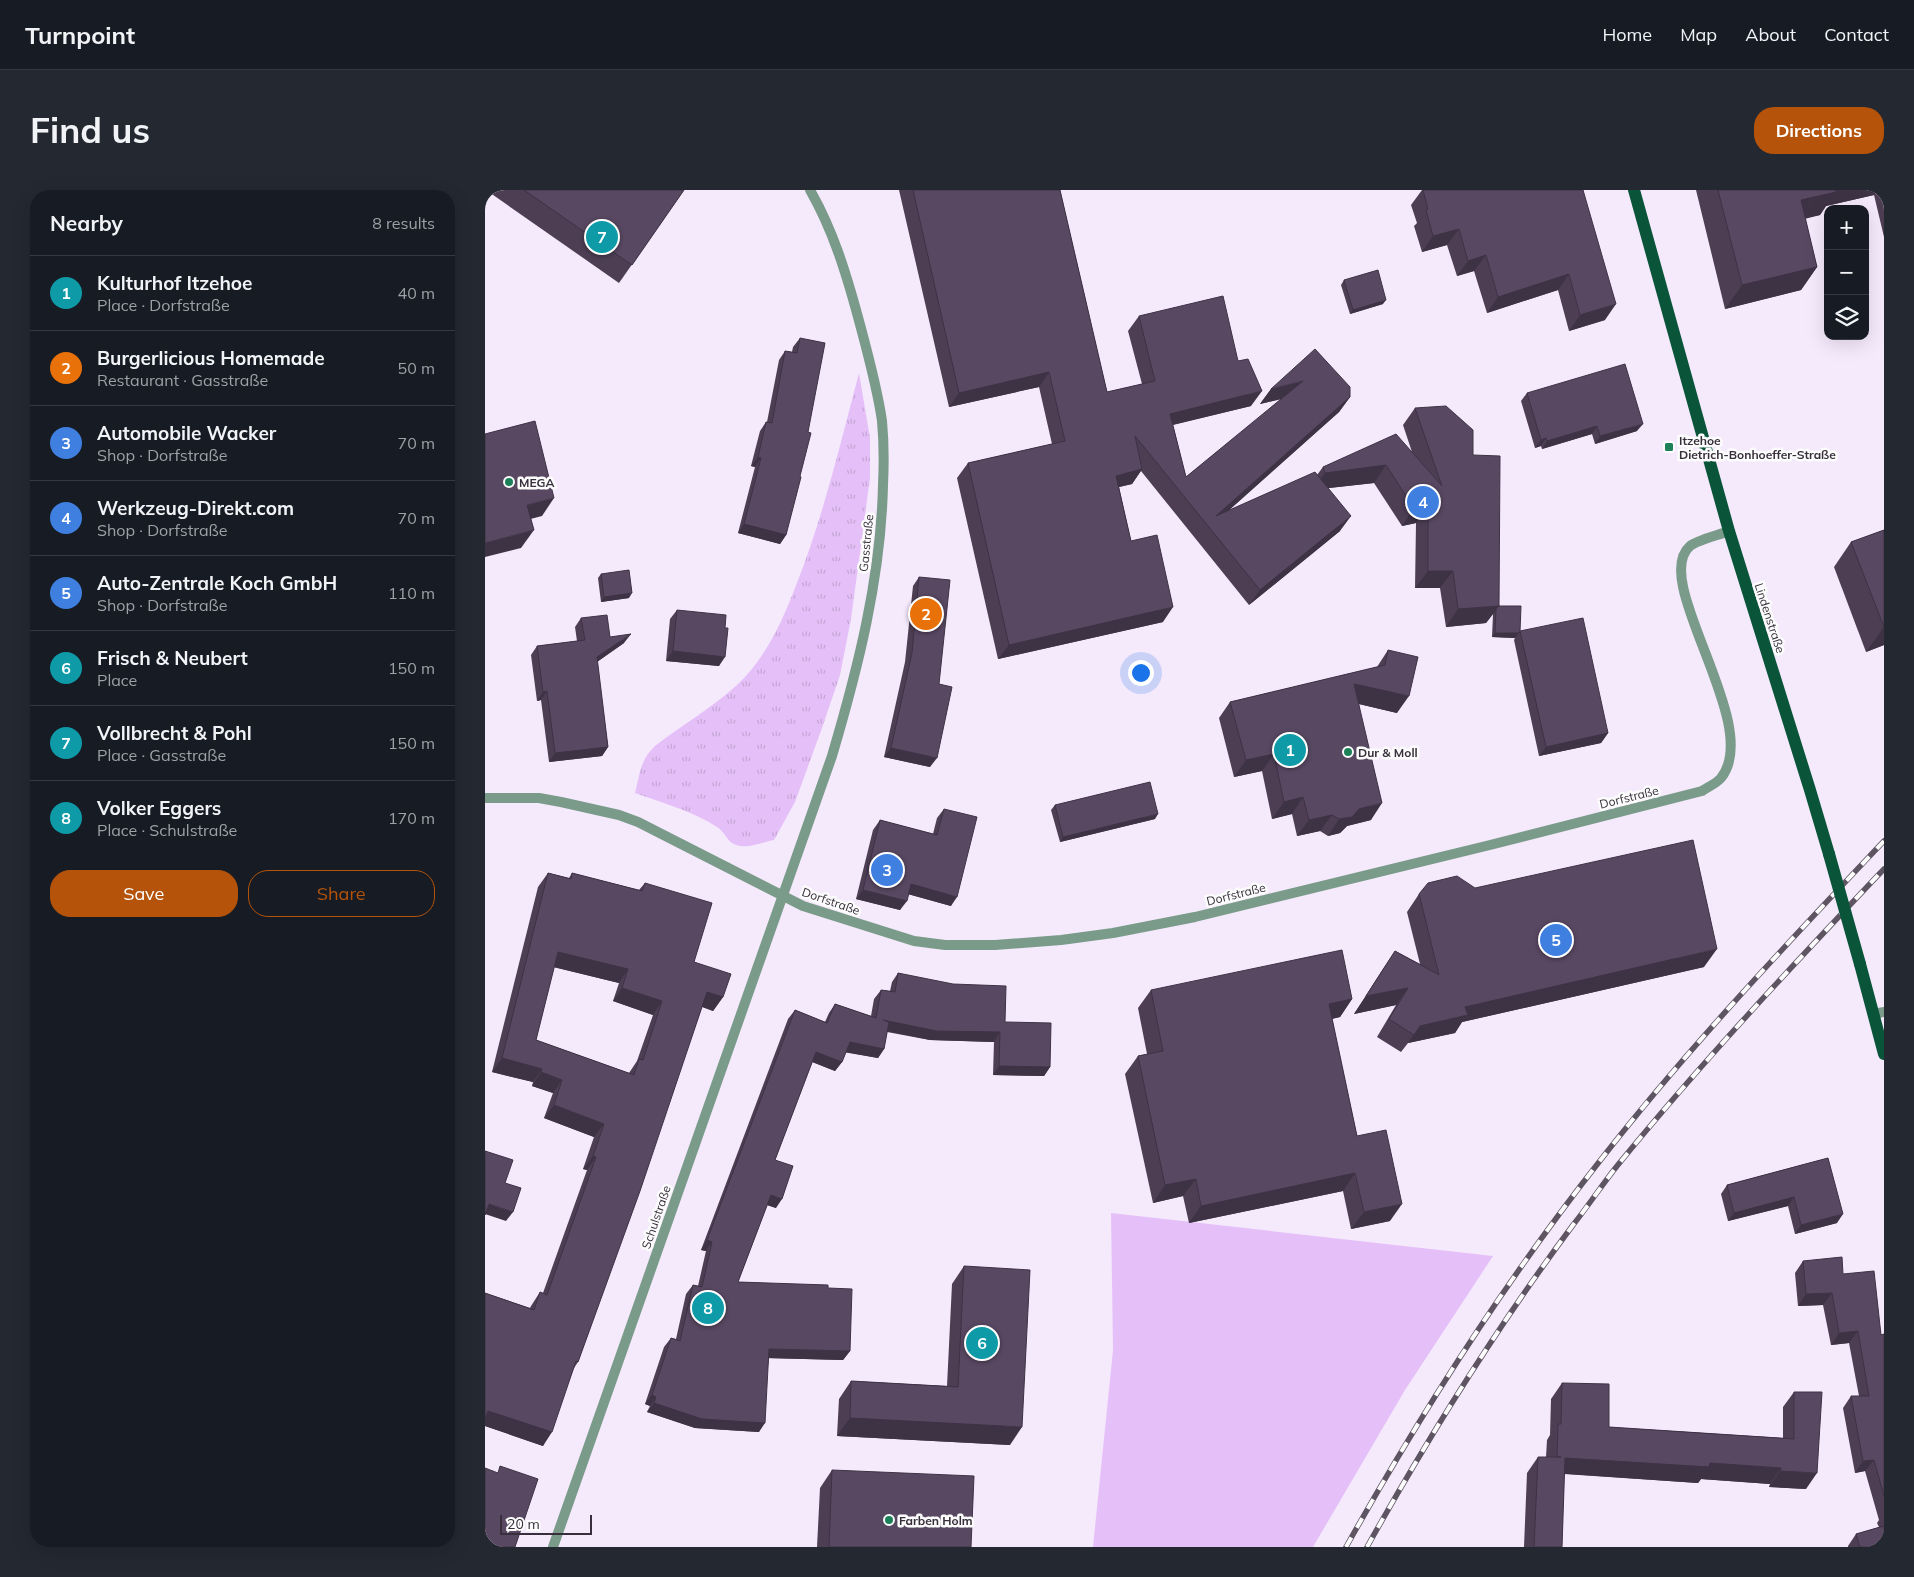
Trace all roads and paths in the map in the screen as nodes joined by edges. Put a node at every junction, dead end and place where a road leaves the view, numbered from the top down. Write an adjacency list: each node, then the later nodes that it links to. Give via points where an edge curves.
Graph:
1 (810, 190): 5 (street, Gasstraße, via 834,238 845,270 872,373 884,457 882,520 877,570 852,688)
2 (1634, 190): 3 (main road, Lindenstraße)
3 (1729, 531): 5 (street, Dorfstraße, via 1690,545 1680,568 1682,588 1710,664 1729,730 1731,749 1721,778 1702,791 1195,916 1061,940 995,945 914,941 803,906); 6 (main road, Lindenstraße, bridge, via 1810,790 1860,964)
4 (485, 798): 5 (street, Dorfstraße, via 539,798 619,815)
5 (783, 896): 8 (street, Schulstraße)
6 (1879, 1013): 7 (main road, Lindenstraße)
7 (1884, 1054)
8 (553, 1547)

